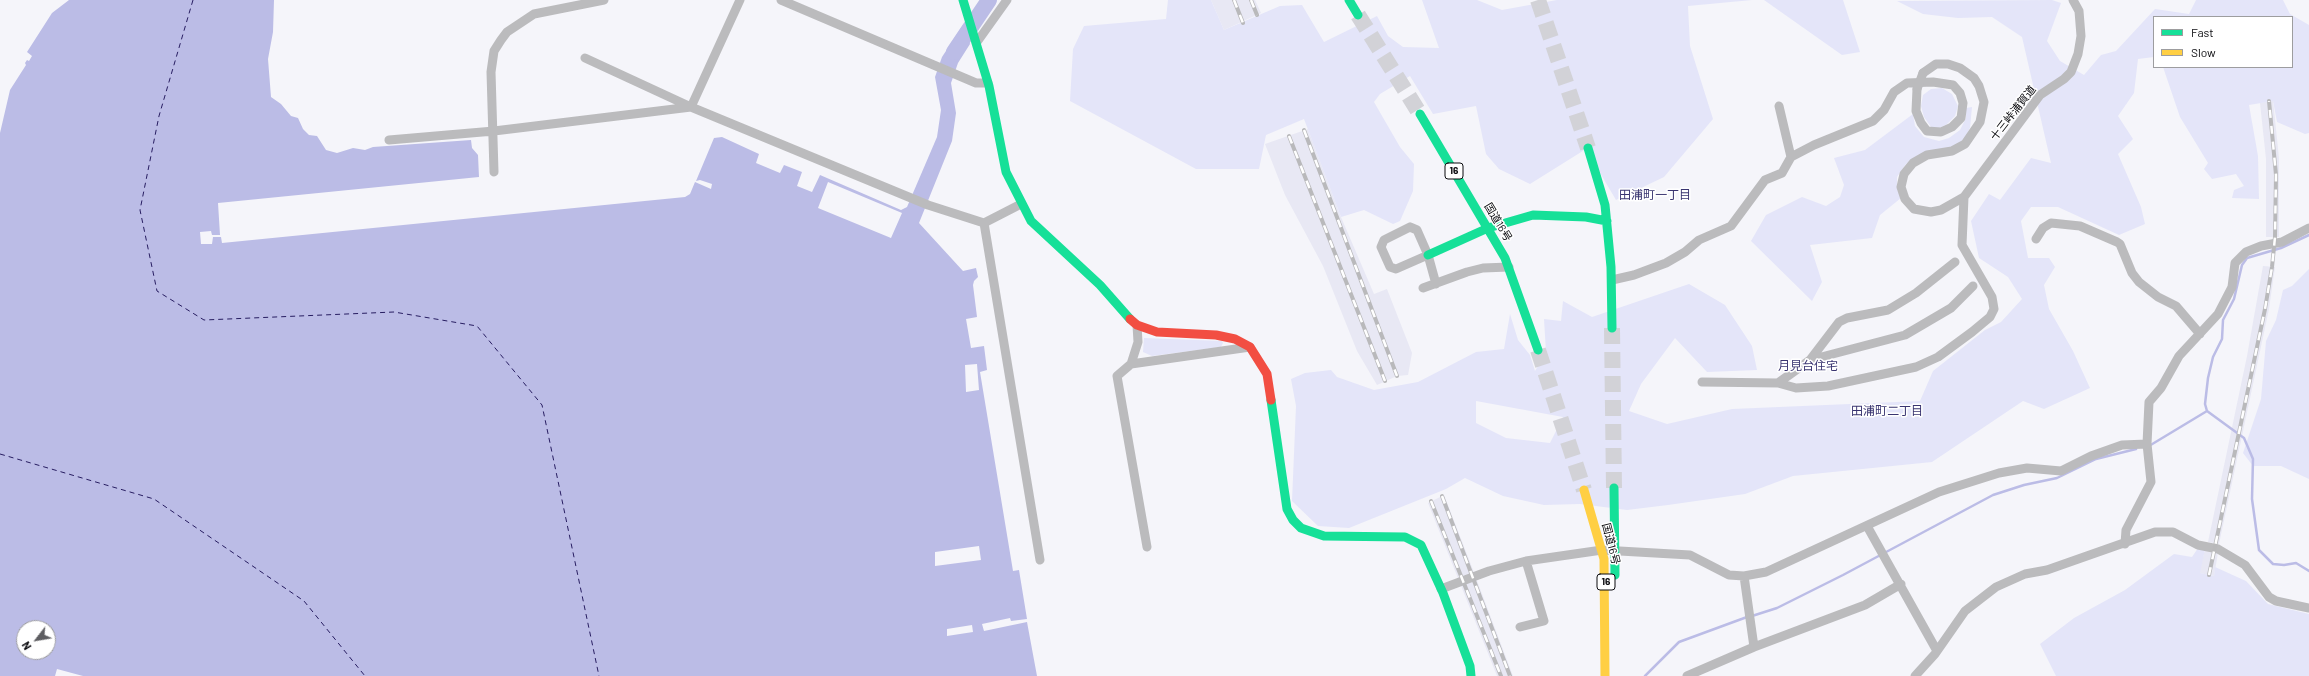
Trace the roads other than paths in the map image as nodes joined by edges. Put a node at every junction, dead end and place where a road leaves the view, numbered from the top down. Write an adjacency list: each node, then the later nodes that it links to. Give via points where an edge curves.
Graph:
1 (604, 0): 8 (street)
2 (740, 0): 14 (street)
3 (781, 0): 12 (street, via 976,83)
4 (963, 0): 10 (main road)
5 (1007, 0): 10 (street)
6 (1349, 0): 9 (main road)
7 (2073, 0): 21 (street, 十三峠浦賀道, via 2079,11 2081,36 2071,72 2040,95)
8 (553, 5): 16 (street, via 507,32 494,51 491,72)
9 (1358, 15)
10 (976, 40): 12 (main road)
11 (585, 58): 14 (street)
12 (988, 83): 22 (main road, via 1006,172)
13 (1779, 106): 19 (street)
14 (691, 107): 16 (street); 24 (street, via 928,204)
15 (1420, 114): 25 (main road, 国道16号 / 16)
16 (494, 131): 17 (street); 20 (street)
17 (389, 140)
18 (1588, 148): 23 (main road, via 1601,186)
19 (1791, 158): 21 (street, bridge, via 1814,145 1873,121 1884,110 1894,92 1911,82 1947,83 1953,85 1960,93 1963,103 1961,118 1952,127 1941,132 1927,131 1916,111 1917,89 1923,74 1930,66 1953,65 1974,78 1982,90 1984,110 1980,122 1965,144 1952,150 1927,155 1913,162 1903,178 1902,191 1910,204 1921,212 1941,210); 31 (street, via 1782,173 1764,180 1731,226 1699,240 1666,263)
20 (494, 172)
21 (1964, 197): 43 (street, via 1962,245 1992,297 1994,309 1990,317 1938,357 1916,366 1828,386 1796,388)
22 (1021, 204): 24 (street); 35 (main road, via 1031,221 1100,285)
23 (1607, 221): 25 (main road, via 1586,217 1532,215); 31 (main road)
24 (984, 223): 52 (street)
25 (1488, 228): 28 (main road); 30 (main road, 国道16号 / 16)
26 (2309, 228): 37 (street, via 2282,242 2246,252 2235,263 2232,287 2224,304)
27 (2036, 239): 37 (street, via 2043,228 2051,223 2080,226 2117,242 2132,274 2158,297 2176,306)
28 (1428, 255): 28 (street, via 1396,269 1390,266 1382,247 1384,240 1410,227 1417,230); 32 (street)
29 (1954, 262): 40 (street, via 1916,293 1888,310 1846,318 1838,322)
30 (1508, 267): 32 (street, via 1484,268); 39 (main road, 国道16号 / 16)
31 (1612, 280): 36 (main road)
32 (1436, 284): 34 (street)
33 (1972, 286): 40 (street, via 1951,308 1905,335)
34 (1423, 288)
35 (1137, 325): 38 (main road, via 1157,332 1216,335 1235,339); 41 (street, via 1138,342)
36 (1612, 328)
37 (2200, 334): 44 (street, via 2179,356 2161,388 2149,402)
38 (1250, 347): 41 (street); 57 (main road, via 1267,374 1287,509 1293,520 1301,528 1324,536 1405,536 1415,540 1426,552)
39 (1538, 350)
40 (1810, 360): 43 (street)
41 (1131, 364): 49 (street, via 1117,376)
42 (1702, 382): 43 (street)
43 (1778, 383)
44 (2147, 444): 47 (street, via 2122,446 2091,456 2061,471 2027,468 1999,473 1939,492); 48 (street, via 2152,482 2126,530)
45 (1614, 488): 51 (main road, 国道16号 / 16)
46 (1584, 490): 50 (main road, 国道16号 / 16)
47 (1867, 526): 54 (street, via 1766,572); 56 (street)
48 (2125, 544): 58 (street, via 2155,532 2173,532 2198,545 2218,549 2245,565 2269,596 2276,601); 61 (street, via 2047,570 2025,574 1996,587 1965,611)
49 (1147, 547)
50 (1602, 550): 51 (street); 53 (street); 63 (main road, 国道16号 / 16, via 1606,571)
51 (1614, 551): 54 (street, via 1690,555 1729,575); 55 (main road, 国道16号 / 16)
52 (1040, 560)
53 (1526, 561): 57 (street, via 1489,571); 59 (street, via 1544,621)
54 (1744, 576): 60 (street)
55 (1615, 582)
56 (1901, 584): 60 (street, via 1865,605); 61 (street)
57 (1441, 589): 62 (main road, via 1470,666)
58 (2309, 608)
59 (1520, 627)
60 (1754, 647): 64 (street)
61 (1937, 651): 65 (street)
62 (1471, 676)
63 (1606, 676)
64 (1687, 676)
65 (1915, 676)

